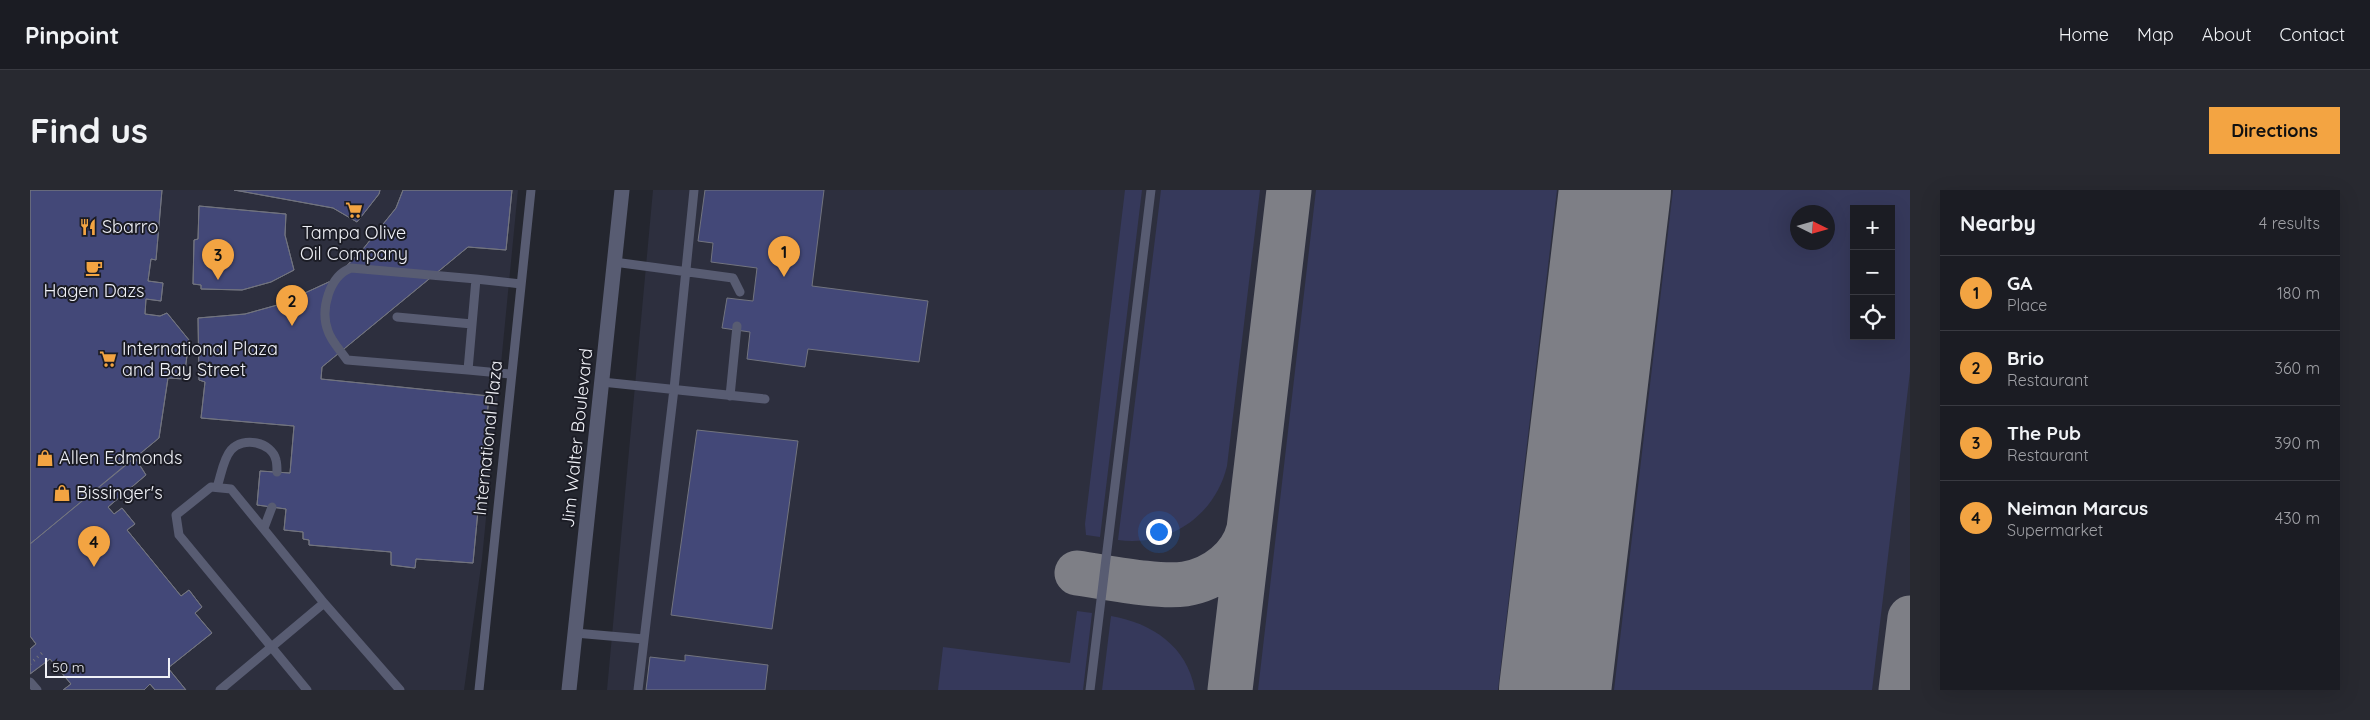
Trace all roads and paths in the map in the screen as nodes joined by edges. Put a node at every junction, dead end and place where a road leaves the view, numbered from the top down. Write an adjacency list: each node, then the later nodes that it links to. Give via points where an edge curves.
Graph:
1 (531, 190): 8 (lane, International Plaza)
2 (622, 190): 5 (street, Jim Walter Boulevard)
3 (694, 190): 6 (lane)
4 (1151, 190): 37 (lane)
5 (614, 262): 6 (lane); 15 (street, Jim Walter Boulevard)
6 (685, 271): 9 (lane, via 733,278); 16 (lane)
7 (476, 280): 8 (lane); 11 (lane); 13 (lane, via 352,268 346,270 332,287 324,317 328,333 347,360)
8 (521, 284): 14 (lane, International Plaza)
9 (740, 292)
10 (397, 317): 11 (lane)
11 (472, 324): 13 (lane)
12 (737, 326): 17 (lane)
13 (468, 370): 14 (lane)
14 (511, 374): 34 (lane, International Plaza)
15 (602, 382): 16 (lane); 24 (street, Jim Walter Boulevard)
16 (674, 389): 17 (lane); 25 (lane)
17 (730, 396): 18 (lane)
18 (765, 399)
19 (277, 472): 20 (lane, via 276,459 268,448 257,442 239,444 230,450)
20 (217, 487): 22 (lane, via 231,488); 26 (lane, via 211,486 176,515 179,535)
21 (272, 507): 22 (lane)
22 (264, 528): 23 (lane)
23 (324, 603): 26 (lane); 33 (lane)
24 (575, 633): 25 (lane); 35 (street, Jim Walter Boulevard)
25 (644, 639): 36 (lane)
26 (271, 648): 31 (lane); 32 (lane)
27 (42, 653): 28 (path)
28 (30, 664)
29 (30, 682): 30 (lane)
30 (37, 690)
31 (220, 690)
32 (307, 690)
33 (400, 690)
34 (479, 690)
35 (569, 690)
36 (638, 690)
37 (1090, 690)

